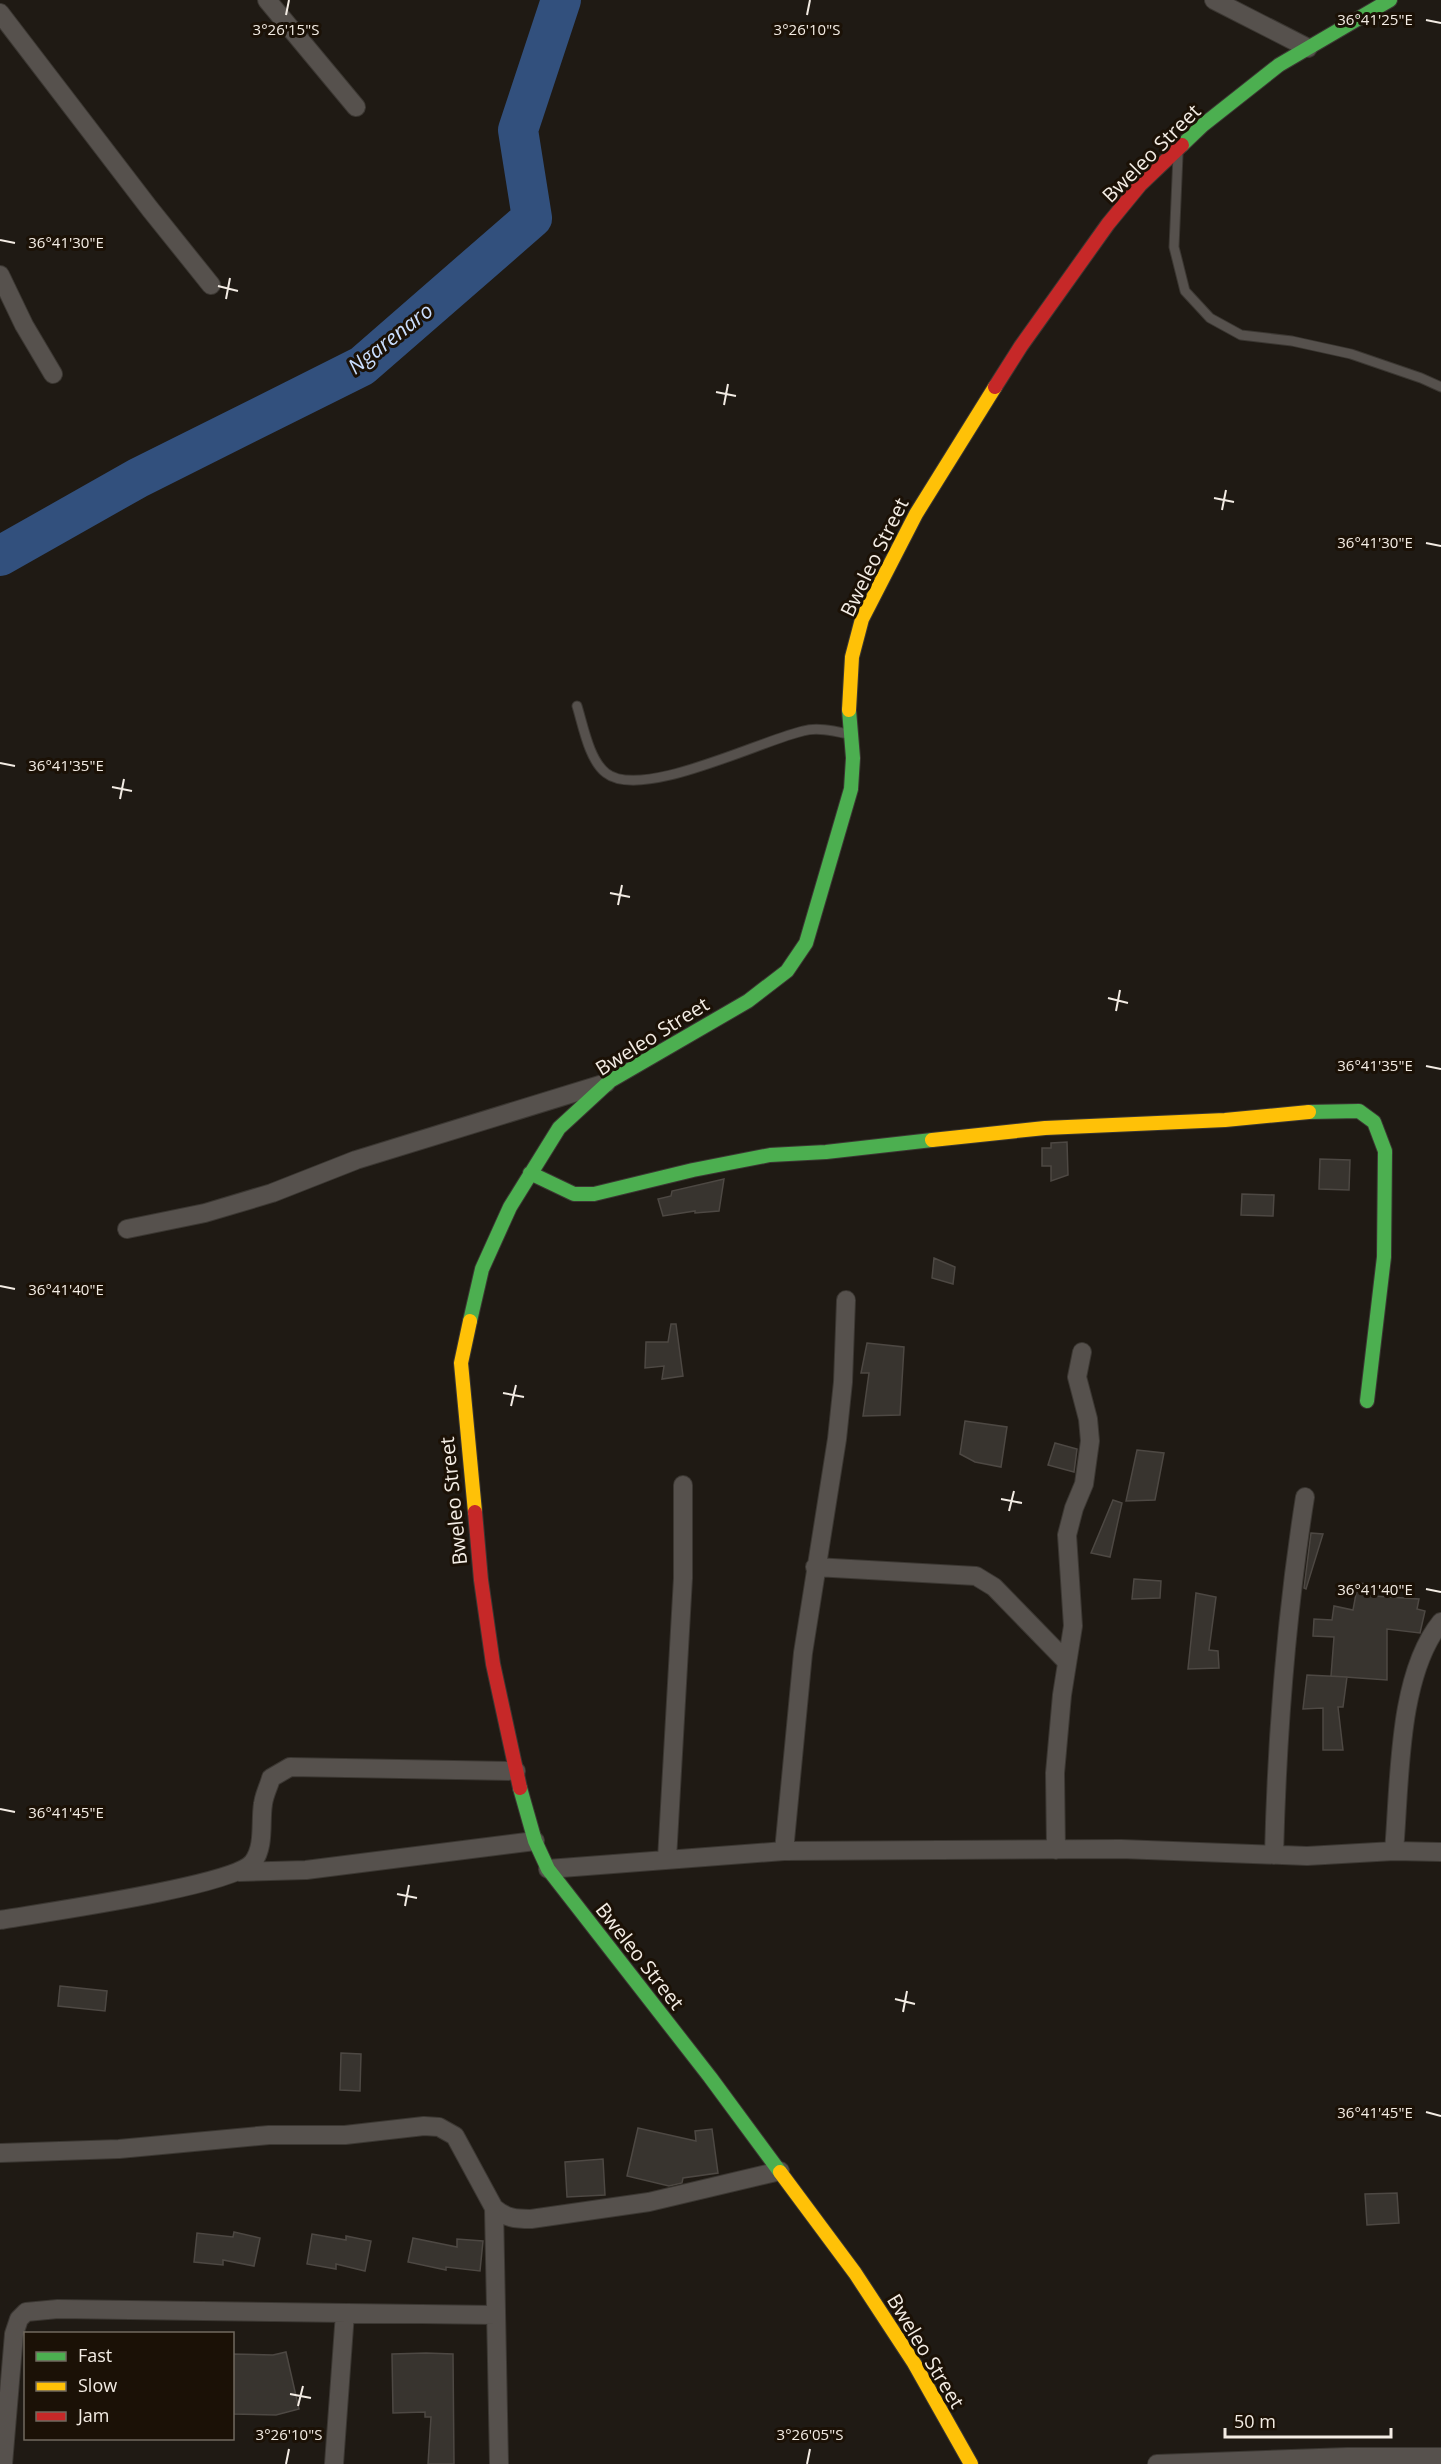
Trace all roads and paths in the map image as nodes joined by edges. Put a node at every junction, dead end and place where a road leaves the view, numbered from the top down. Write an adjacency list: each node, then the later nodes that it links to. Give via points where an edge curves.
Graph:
1 (267, 0): 6 (street)
2 (1214, 0): 5 (street)
3 (1390, 0): 5 (street, Bweleo Street)
4 (0, 13): 9 (street)
5 (1308, 48): 7 (street, Bweleo Street, via 1279,65)
6 (356, 107)
7 (1179, 147): 11 (lane, via 1174,248 1185,291 1210,318 1241,335 1351,354); 13 (street, Bweleo Street, via 1108,224 1021,346 916,513 862,619 849,683)
8 (0, 275): 10 (street)
9 (211, 285)
10 (53, 374)
11 (1441, 387)
12 (577, 706): 13 (lane, via 592,753 606,773 624,780 642,781 736,756 805,730)
13 (850, 735): 14 (street, Bweleo Street, via 851,789 806,943 787,971 748,1001)
14 (610, 1081): 15 (street, Bweleo Street, via 559,1128); 16 (street, via 356,1160 261,1197)
15 (530, 1173): 19 (street, via 574,1194 594,1194 770,1155 1046,1128 1359,1111 1374,1122 1385,1151 1384,1257); 25 (street, Bweleo Street, via 482,1269 462,1363 485,1617)
16 (127, 1229)
17 (846, 1300): 22 (street, via 838,1428)
18 (1082, 1352): 24 (street, via 1077,1377 1090,1441 1084,1484 1067,1535 1073,1626)
19 (1367, 1401)
20 (683, 1485): 32 (street, via 683,1578)
21 (1305, 1497): 31 (street, via 1293,1565)
22 (816, 1567): 24 (street, via 976,1576 994,1587); 28 (street, via 798,1695)
23 (1441, 1622): 29 (street, via 1412,1682)
24 (1067, 1662): 27 (street, via 1055,1773)
25 (516, 1771): 26 (street, Bweleo Street); 34 (street, via 290,1767 272,1778 263,1803 260,1844 253,1862)
26 (535, 1841): 33 (street, Bweleo Street); 34 (street, via 306,1870)
27 (1056, 1850): 28 (street); 31 (street)
28 (784, 1851): 32 (street)
29 (1394, 1851): 30 (street); 31 (street)
30 (1441, 1852)
31 (1274, 1855)
32 (667, 1859): 33 (street)
33 (548, 1869): 37 (street, Bweleo Street)
34 (239, 1872): 35 (street, via 129,1899)
35 (0, 1920)
36 (0, 2153): 38 (street, via 119,2149 269,2135 345,2135 439,2127 454,2136)
37 (780, 2171): 38 (street, via 649,2202 560,2217 514,2219); 45 (street, Bweleo Street, via 855,2273 914,2363)
38 (494, 2208): 40 (street)
39 (345, 2313): 40 (street); 42 (street, via 58,2309 26,2312 14,2334); 43 (street)
40 (496, 2314): 44 (street)
41 (1441, 2457): 46 (street)
42 (3, 2464)
43 (334, 2464)
44 (499, 2464)
45 (971, 2464)
46 (1157, 2464)

